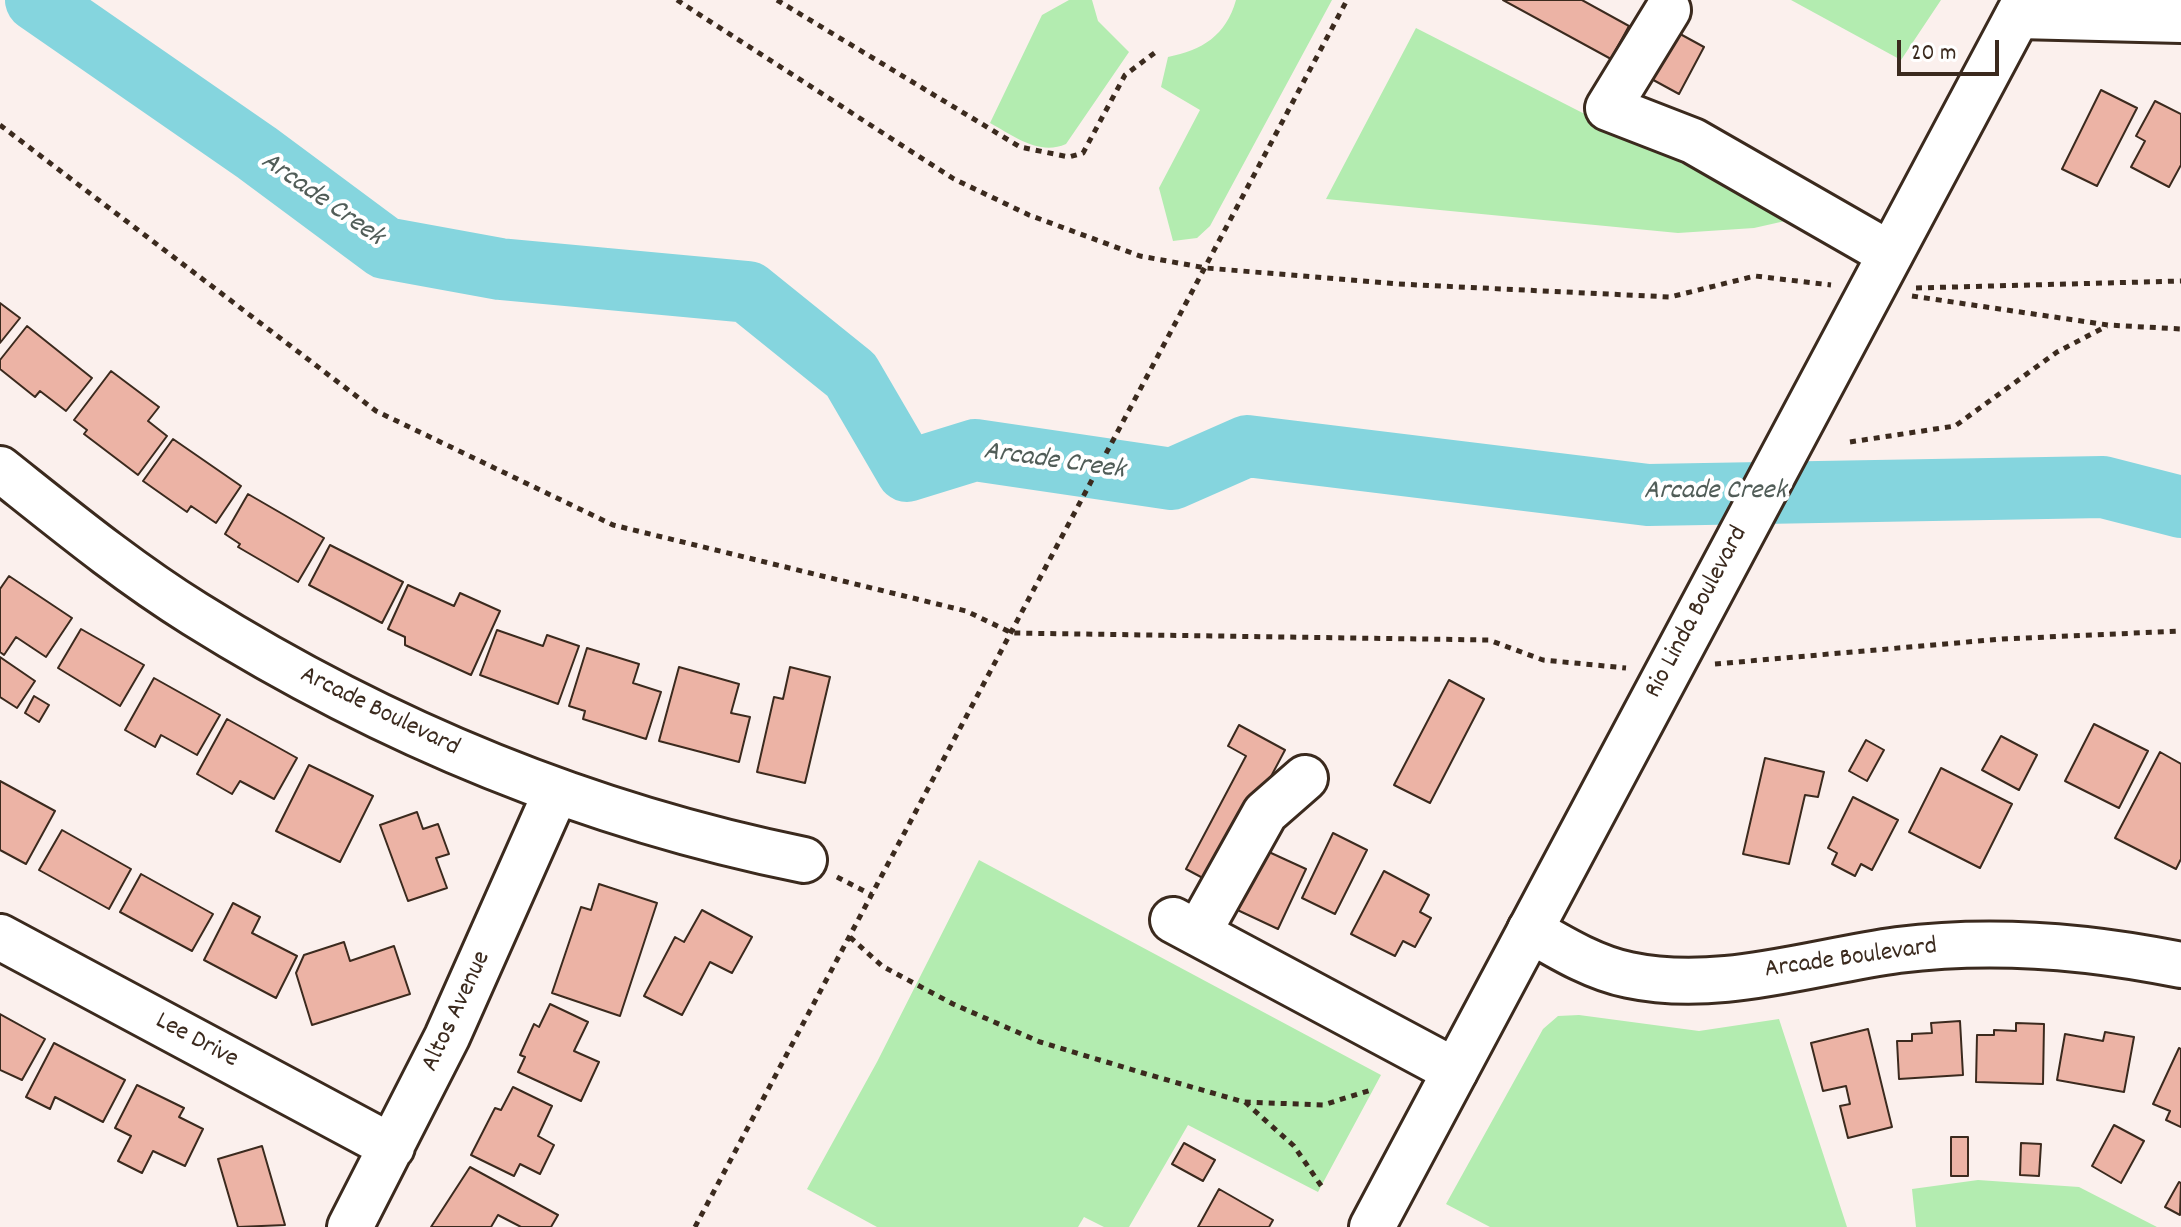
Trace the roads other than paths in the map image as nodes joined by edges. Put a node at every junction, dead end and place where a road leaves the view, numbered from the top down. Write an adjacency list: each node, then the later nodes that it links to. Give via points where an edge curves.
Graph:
1 (2022, 8): 3 (street); 4 (street, Rio Linda Boulevard)
2 (1668, 10): 4 (street, via 1608,108 1693,141)
3 (2181, 20)
4 (1880, 272): 9 (street, Rio Linda Boulevard)
5 (0, 469): 7 (street, Arcade Boulevard, via 167,595 300,676 410,732)
6 (1305, 778): 12 (street, via 1265,813 1186,927)
7 (556, 792): 8 (street, Arcade Boulevard, via 672,829); 13 (street, Altos Avenue, via 473,983)
8 (804, 860)
9 (1530, 930): 11 (street, Arcade Boulevard, via 1572,954 1627,975 1693,983 1899,950 1974,944 2120,953); 12 (street, Rio Linda Boulevard)
10 (0, 937): 13 (street, Lee Drive)
11 (2181, 965)
12 (1455, 1071): 15 (street, Rio Linda Boulevard)
13 (392, 1147): 14 (street, Altos Avenue)
14 (350, 1227)
15 (1372, 1227)

